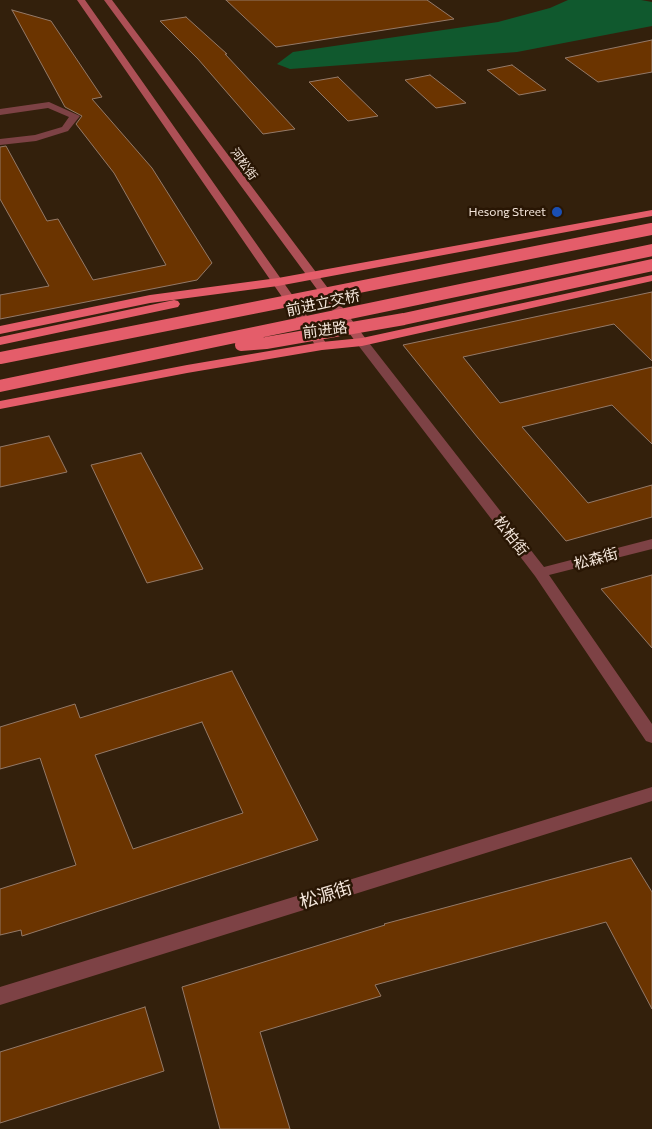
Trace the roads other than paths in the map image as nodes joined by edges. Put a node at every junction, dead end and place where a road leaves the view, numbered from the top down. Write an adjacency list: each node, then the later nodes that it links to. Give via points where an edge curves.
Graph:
1 (82, 0): 11 (main road)
2 (108, 0): 9 (main road, 河松街)
3 (0, 112): 4 (street, via 49,105 75,116 65,128 36,138)
4 (0, 142)
5 (652, 213): 9 (highway)
6 (652, 229): 17 (highway, 前进立交桥, bridge)
7 (652, 250): 16 (highway, 前进立交桥, bridge)
8 (652, 265): 16 (highway, bridge, via 404,319 266,343)
9 (311, 276): 11 (highway); 14 (main road, 河松街)
10 (652, 278): 14 (highway, 前进路)
11 (278, 282): 12 (highway, via 150,299); 13 (highway); 15 (main road)
12 (0, 330)
13 (0, 341)
14 (362, 342): 15 (highway, 前进路); 21 (street, 松柏街)
15 (322, 346): 19 (highway, 前进路)
16 (170, 352): 18 (highway, 前进立交桥, bridge)
17 (0, 358)
18 (0, 386)
19 (0, 405)
20 (652, 544): 21 (street, 松森街)
21 (540, 573): 22 (street, 松柏街)
22 (652, 737)
23 (652, 794): 24 (street, 松源街)
24 (0, 996)

